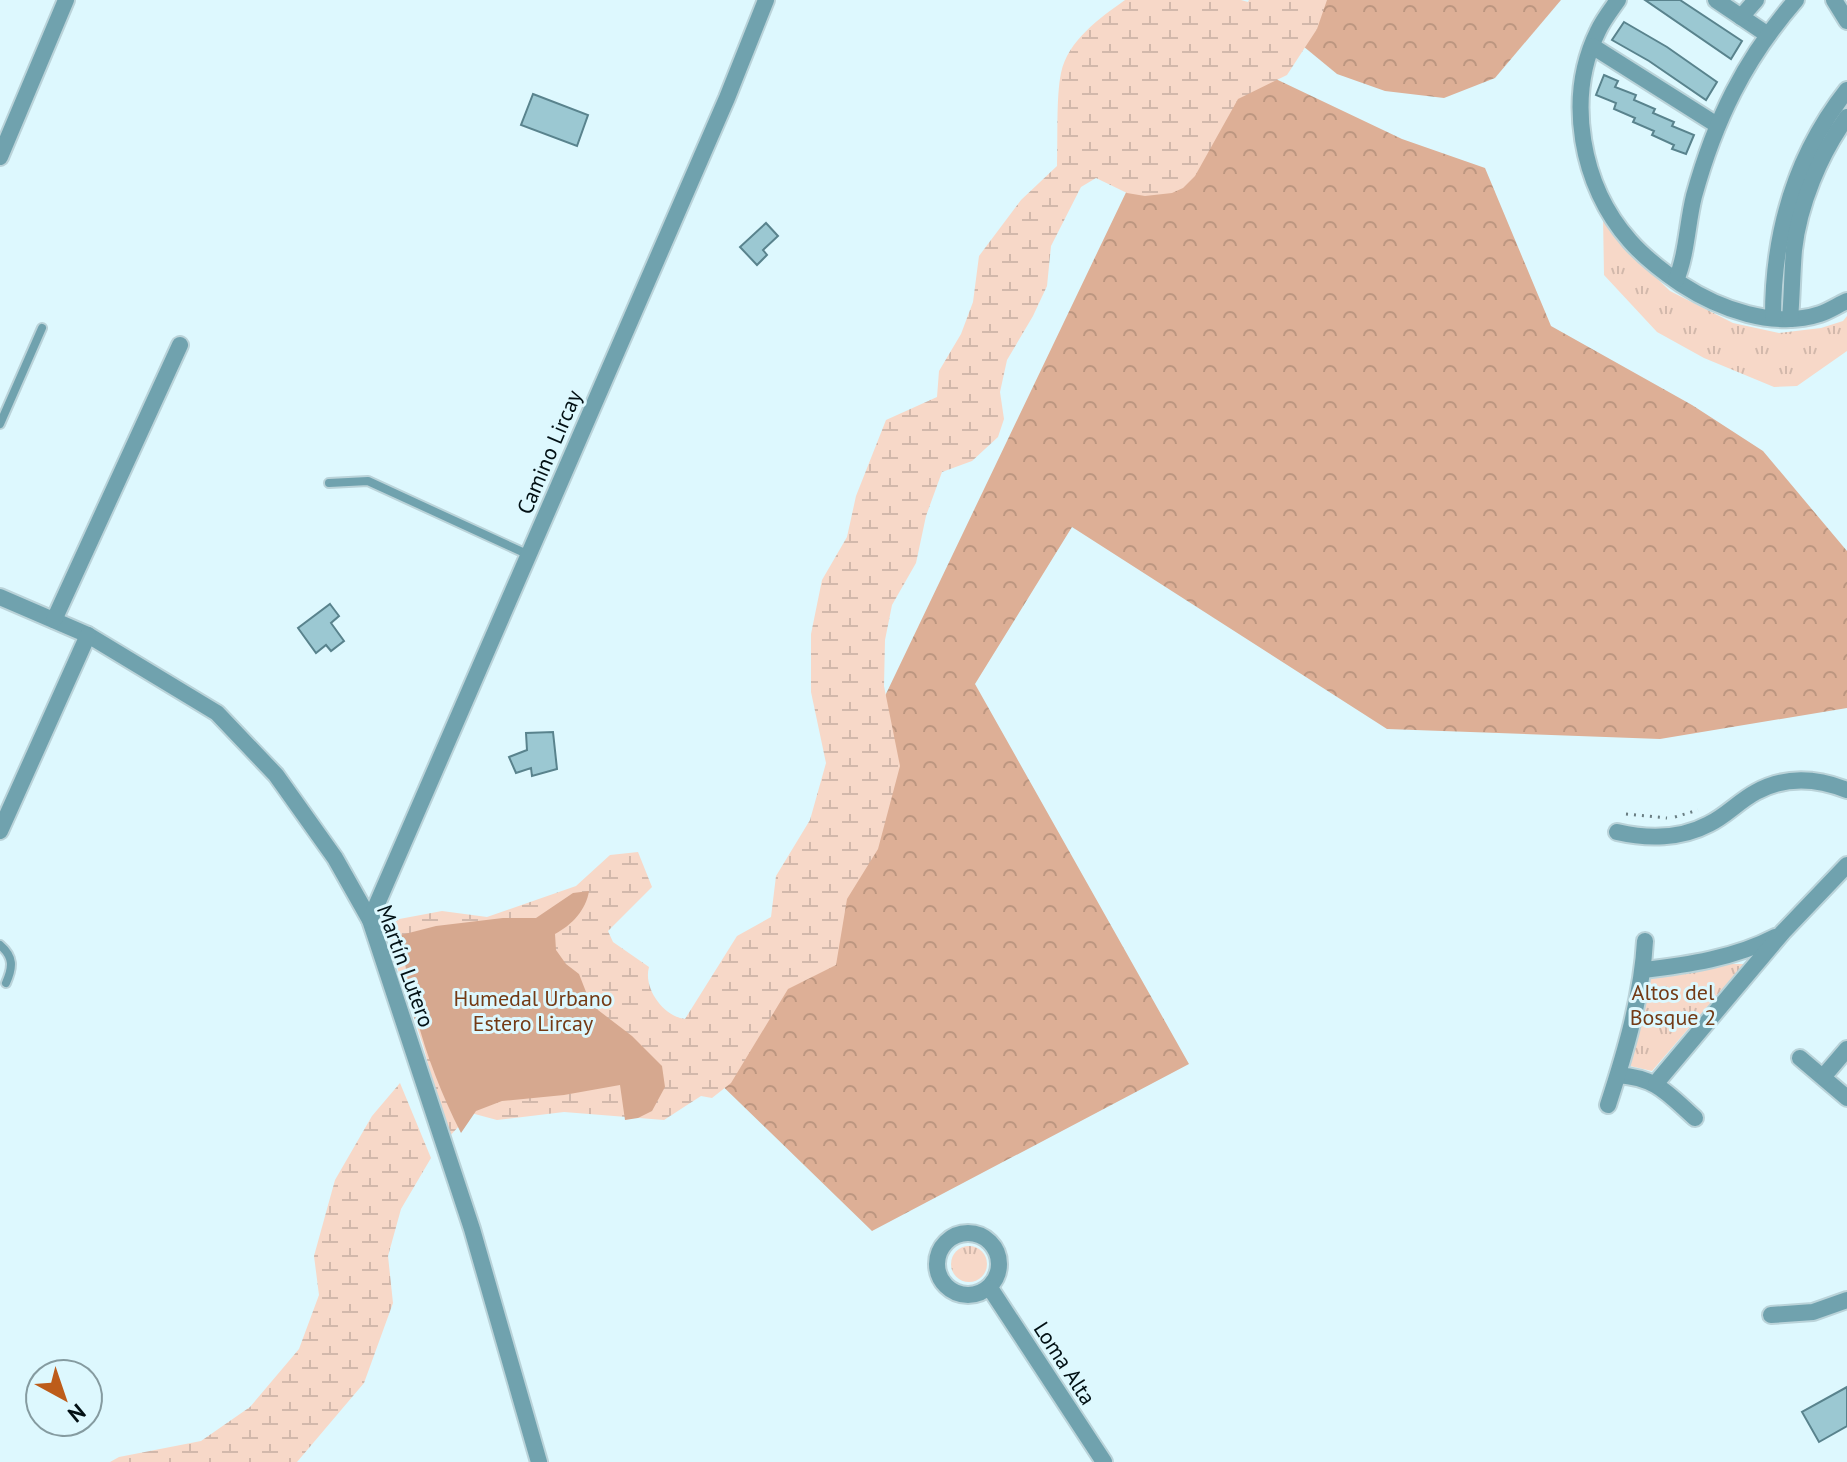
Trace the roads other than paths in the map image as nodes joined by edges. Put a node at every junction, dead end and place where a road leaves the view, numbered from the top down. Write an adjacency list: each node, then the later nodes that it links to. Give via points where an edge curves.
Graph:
1 (66, 0): 15 (street)
2 (766, 0): 24 (street, Camino Lircay)
3 (1618, 0): 11 (street)
4 (1716, 0): 8 (street)
5 (1756, 0): 8 (street)
6 (1796, 0): 10 (street)
7 (1834, 0): 9 (street)
8 (1741, 17): 10 (street)
9 (1847, 21)
10 (1768, 35): 14 (street)
11 (1592, 46): 14 (street); 16 (street, via 1582,85 1581,126 1596,187 1628,240)
12 (1847, 90): 18 (street, via 1816,137 1786,211 1775,264)
13 (1847, 117): 19 (street, via 1805,201 1795,247)
14 (1717, 125): 16 (street, via 1693,199)
15 (0, 157)
16 (1676, 280): 18 (street, via 1702,298)
17 (1847, 301): 19 (street)
18 (1773, 317): 19 (street)
19 (1790, 319)
20 (42, 328): 22 (lane)
21 (180, 345): 26 (street)
22 (0, 424)
23 (329, 483): 24 (lane, via 368,481)
24 (529, 555): 33 (street, Camino Lircay)
25 (0, 597): 26 (street, Martín Lutero)
26 (54, 620): 27 (street, Martín Lutero)
27 (88, 635): 29 (street); 33 (street, Martín Lutero, via 181,689 237,732 316,829)
28 (1847, 790): 31 (street, via 1805,780 1777,784 1686,833 1657,837)
29 (4, 811): 30 (street)
30 (0, 831)
31 (1617, 832)
32 (1847, 865): 34 (street)
33 (370, 920): 50 (street, Martín Lutero, via 472,1229)
34 (1783, 932): 37 (street, via 1758,946); 43 (street)
35 (1645, 941): 37 (street)
36 (0, 945): 38 (lane, via 12,968)
37 (1643, 970): 41 (street)
38 (6, 983)
39 (1847, 1049): 42 (street)
40 (1800, 1058): 42 (street)
41 (1618, 1075): 43 (street); 45 (street)
42 (1823, 1077): 44 (street)
43 (1656, 1083): 46 (street)
44 (1847, 1098)
45 (1608, 1105)
46 (1695, 1118)
47 (990, 1288): 51 (street, Loma Alta)
48 (1847, 1300): 49 (street, via 1813,1312)
49 (1771, 1315)
50 (539, 1462)
51 (1104, 1462)

